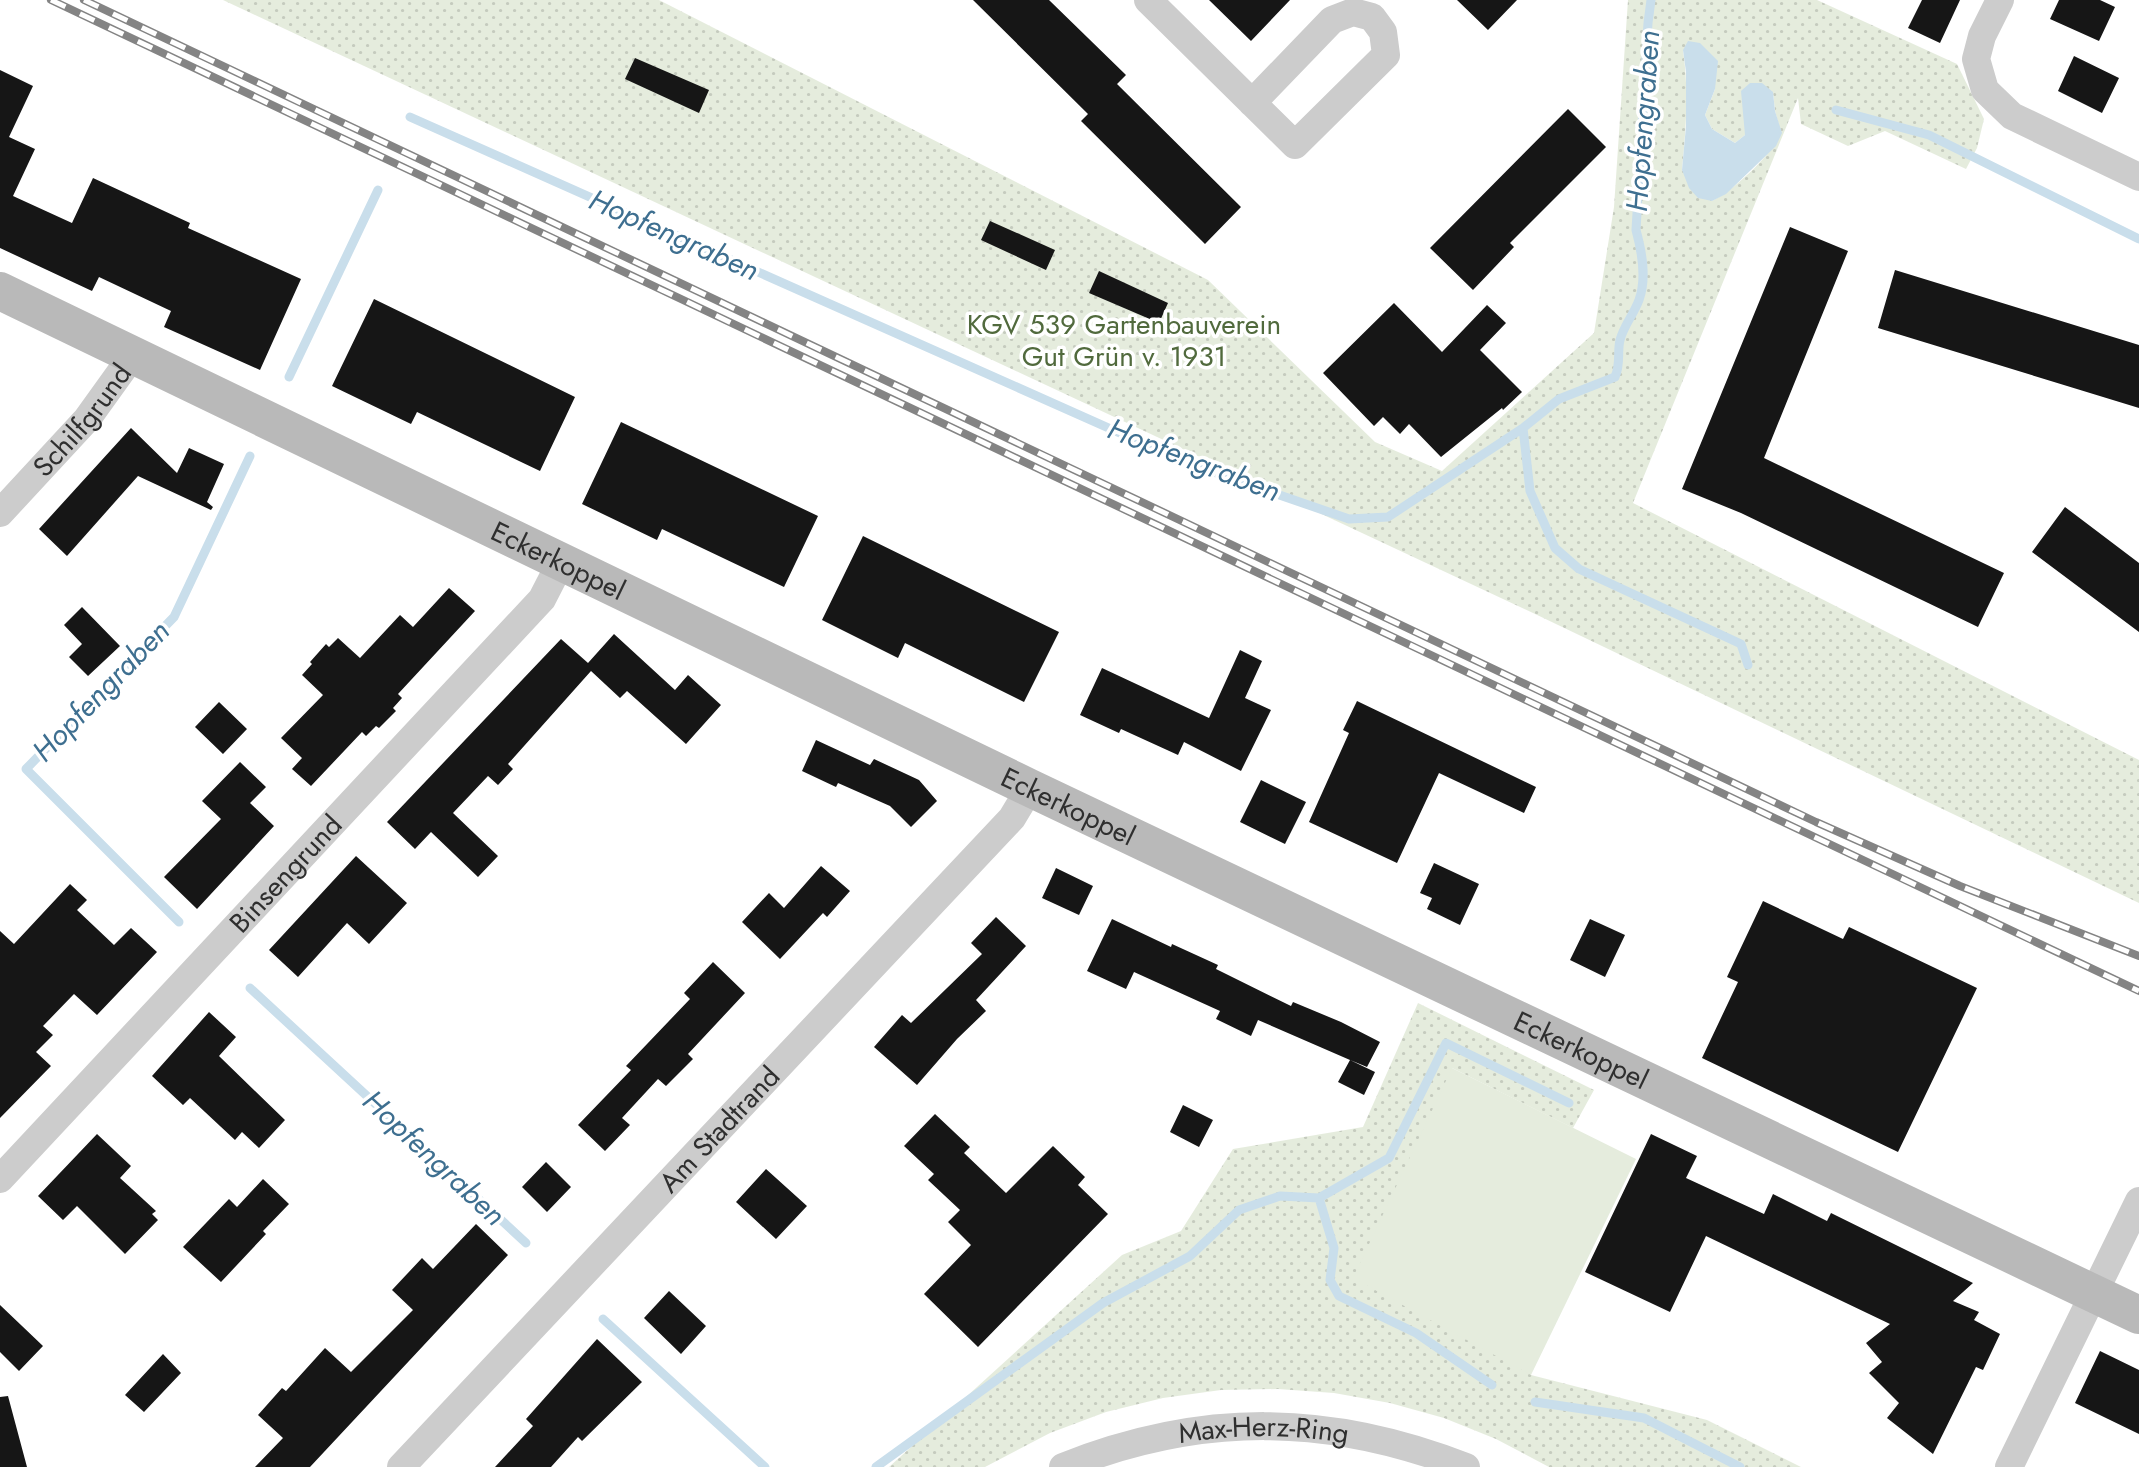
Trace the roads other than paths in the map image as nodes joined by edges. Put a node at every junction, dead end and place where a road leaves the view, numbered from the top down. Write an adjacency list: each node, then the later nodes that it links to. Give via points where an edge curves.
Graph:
1 (1148, 0): 3 (street)
2 (2000, 0): 4 (street, via 1976,59 1985,90 2012,116)
3 (1252, 103): 3 (street, via 1295,145 1386,55 1382,32 1372,17 1353,12 1332,20)
4 (2139, 177)
5 (0, 291): 6 (street, Eckerkoppel)
6 (133, 355): 7 (street, Schilfgrund, via 87,419); 8 (street, Eckerkoppel)
7 (0, 513)
8 (561, 562): 9 (street, Eckerkoppel); 10 (street, Binsengrund, via 542,599)
9 (1030, 788): 12 (street, Eckerkoppel); 14 (street, Am Stadtrand, via 1012,818)
10 (0, 1179)
11 (2139, 1201): 12 (street)
12 (2094, 1293): 13 (street, Eckerkoppel); 17 (street)
13 (2139, 1315)
14 (401, 1467)
15 (1063, 1467): 16 (street, Max-Herz-Ring, via 1170,1434 1276,1425 1381,1438)
16 (1466, 1467)
17 (2008, 1467)

